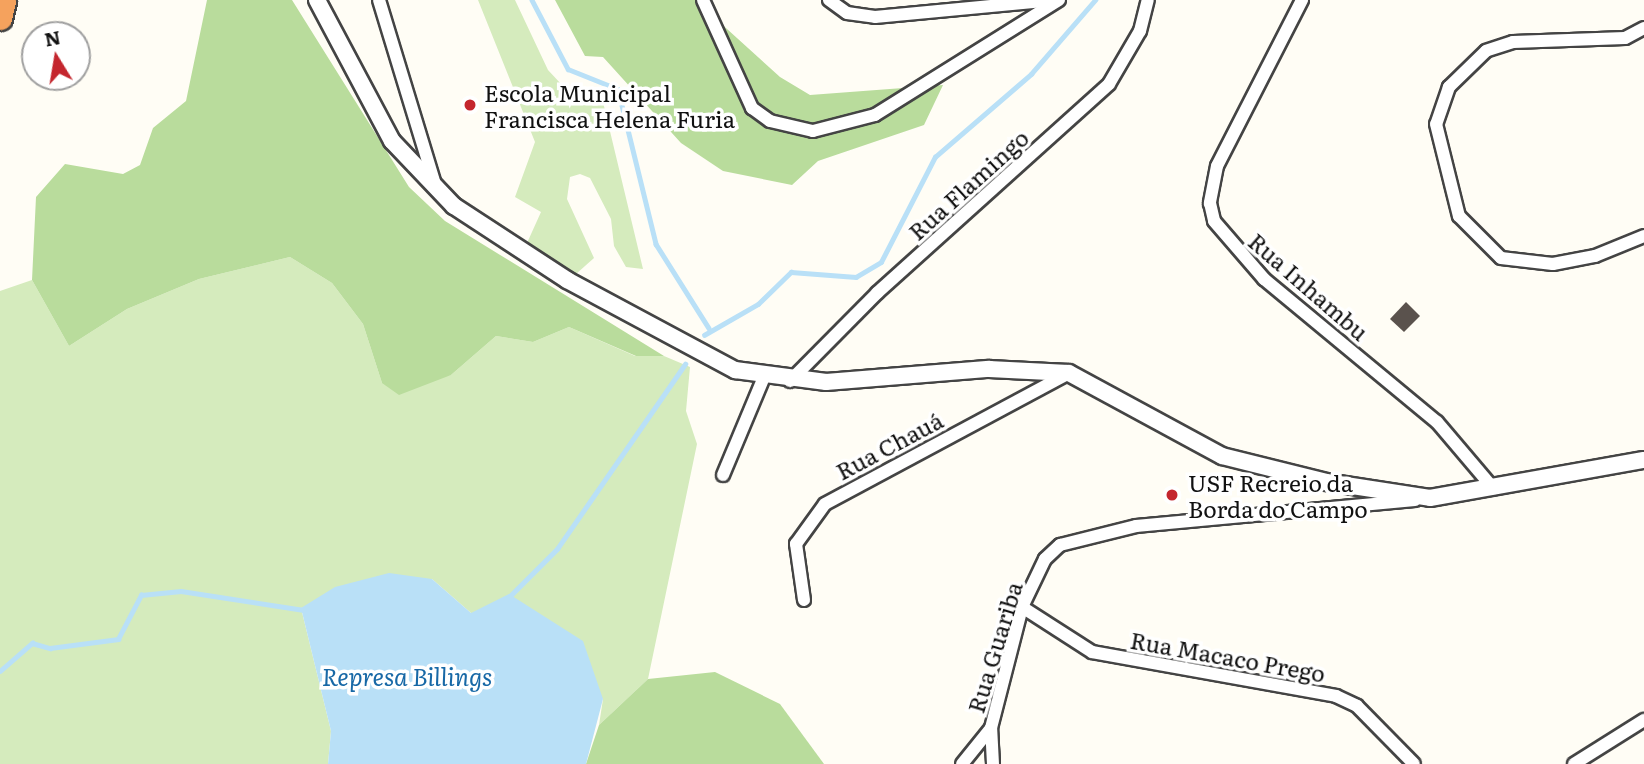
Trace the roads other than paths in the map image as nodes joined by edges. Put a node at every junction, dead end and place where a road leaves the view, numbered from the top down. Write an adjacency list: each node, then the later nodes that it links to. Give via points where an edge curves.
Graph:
1 (4, 0): 10 (highway)
2 (317, 0): 13 (street)
3 (379, 0): 12 (street)
4 (703, 0): 7 (street, via 752,108 770,121 813,131 875,115)
5 (830, 0): 6 (street, via 847,13 875,17)
6 (1054, 0)
7 (1059, 0)
8 (1148, 0): 18 (street, Rua Flamingo, via 1140,31 1109,84 877,293)
9 (1302, 0): 21 (street, Rua Inhambu, via 1217,166 1210,203 1214,221 1264,279 1437,422)
10 (0, 18)
11 (1644, 29): 15 (street, via 1625,38 1513,41 1486,51 1449,87 1436,124 1459,216 1501,258 1553,264 1595,256)
12 (417, 132): 13 (street); 14 (street)
13 (404, 157): 14 (street)
14 (437, 189): 17 (street, via 484,229 567,280 707,359)
15 (1644, 236)
16 (1069, 373): 18 (street, via 1020,368); 22 (street, via 1222,456 1326,482); 23 (street, Rua Chauá, via 825,504 796,544 793,561)
17 (764, 377): 18 (street); 20 (street)
18 (789, 381)
19 (1644, 460): 21 (street)
20 (723, 475)
21 (1493, 488): 22 (street)
22 (1430, 498): 24 (street, Rua Guariba, via 1080,537 1045,559)
23 (804, 600)
24 (1022, 607): 26 (street, Rua Guariba); 29 (street, Rua Macaco Prego, via 1092,652 1336,696 1357,706)
25 (1644, 720): 30 (street)
26 (991, 729): 27 (street); 28 (street, Rua Guariba)
27 (962, 764)
28 (993, 764)
29 (1415, 764)
30 (1574, 764)

